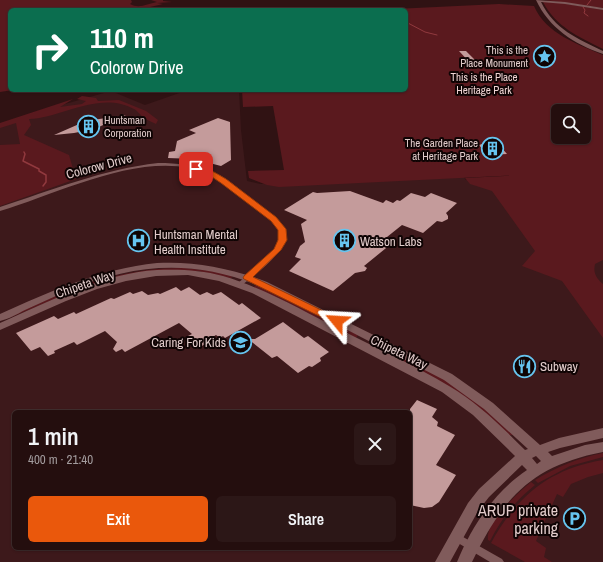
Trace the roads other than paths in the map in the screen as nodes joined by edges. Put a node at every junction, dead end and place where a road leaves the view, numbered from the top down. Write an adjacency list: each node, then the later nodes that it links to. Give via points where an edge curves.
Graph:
1 (538, 0): 2 (street); 3 (street, via 546,16 556,27 576,40)
2 (603, 9)
3 (603, 52)
4 (0, 209): 5 (street, Colorow Drive, via 110,172 134,167 167,165 204,171 229,185 282,229 283,240 277,250)
5 (244, 281): 6 (street, Chipeta Way, via 222,270 189,266 165,265 129,269 81,283); 7 (street, Chipeta Way, via 196,274 161,273 136,276 85,289); 10 (street, Chipeta Way, via 448,378 488,406); 11 (street, Chipeta Way, via 440,386 477,412)
6 (0, 318)
7 (0, 327)
8 (603, 433): 10 (street)
9 (603, 447): 12 (street, via 584,450)
10 (537, 450): 11 (street); 12 (street, Chipeta Way)
11 (523, 456): 13 (street, Chipeta Way); 14 (street, via 484,493)
12 (550, 462): 13 (street)
13 (536, 471): 15 (street, via 519,482 496,506)
14 (455, 537): 15 (street); 16 (street)
15 (472, 546): 17 (street); 18 (street)
16 (442, 562)
17 (464, 562)
18 (500, 562)

